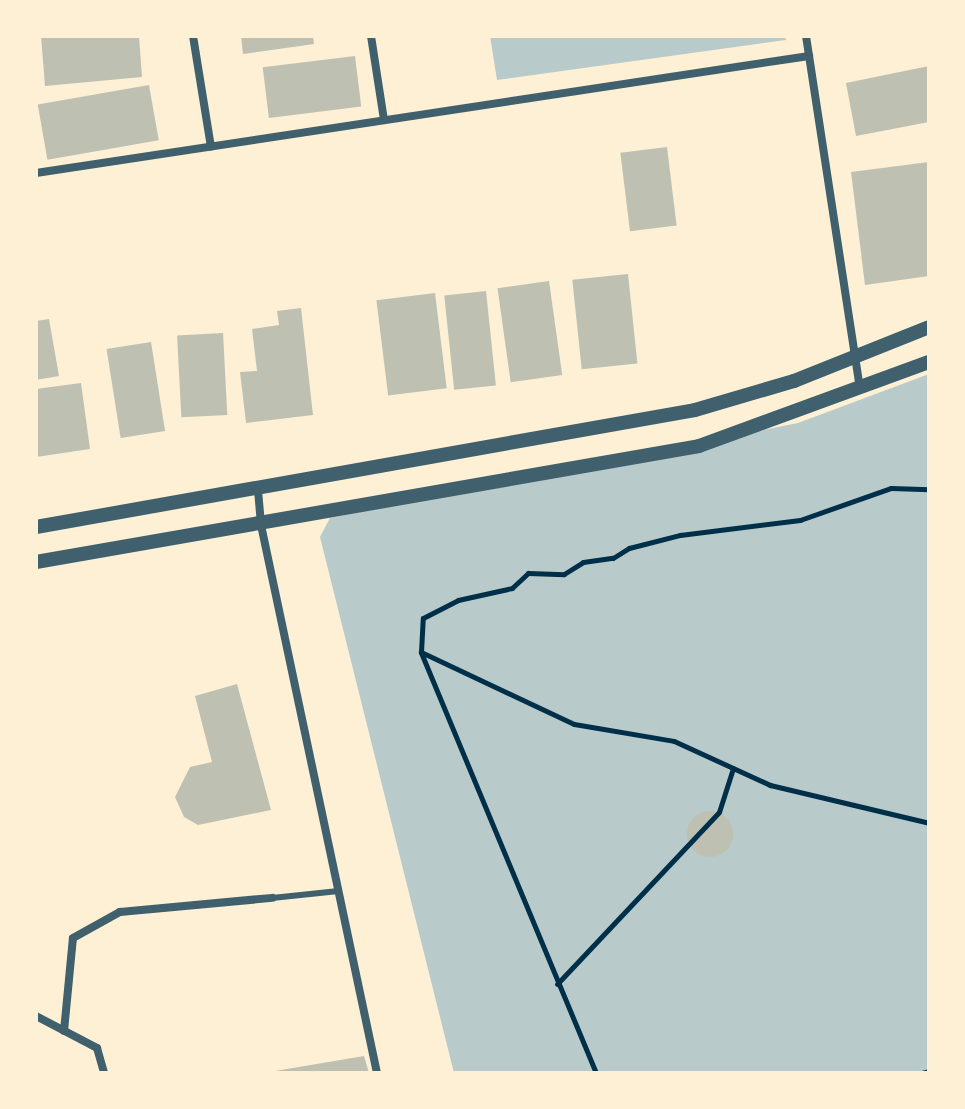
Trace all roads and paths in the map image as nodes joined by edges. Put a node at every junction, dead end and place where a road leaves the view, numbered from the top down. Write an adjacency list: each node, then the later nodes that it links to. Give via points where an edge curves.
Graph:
1 (193, 36): 6 (street)
2 (371, 36): 5 (street)
3 (806, 36): 4 (street)
4 (809, 56): 5 (street); 9 (street)
5 (384, 120): 6 (street)
6 (211, 147): 7 (street)
7 (36, 173)
8 (929, 327): 9 (street)
9 (852, 357): 11 (street); 13 (street, via 794,381 695,410)
10 (929, 362): 11 (street)
11 (860, 389): 14 (street, via 699,446)
12 (929, 489): 17 (path, via 891,488 800,520 680,535 629,548 613,558 583,562 564,574 528,573 512,588 458,600 423,618)
13 (258, 490): 14 (street); 15 (street)
14 (261, 525): 16 (street); 20 (street)
15 (36, 527)
16 (36, 562)
17 (421, 652): 18 (path, via 574,724 674,741); 22 (path)
18 (733, 768): 19 (path, via 770,785); 22 (path, via 719,812)
19 (929, 823)
20 (339, 891): 21 (lane); 27 (street)
21 (272, 898): 24 (street, via 120,912 73,938)
22 (556, 985): 28 (path)
23 (36, 1016): 24 (street)
24 (64, 1031): 26 (street, via 97,1048)
25 (929, 1071): 29 (path)
26 (104, 1073)
27 (377, 1073)
28 (596, 1073)
29 (922, 1073)

